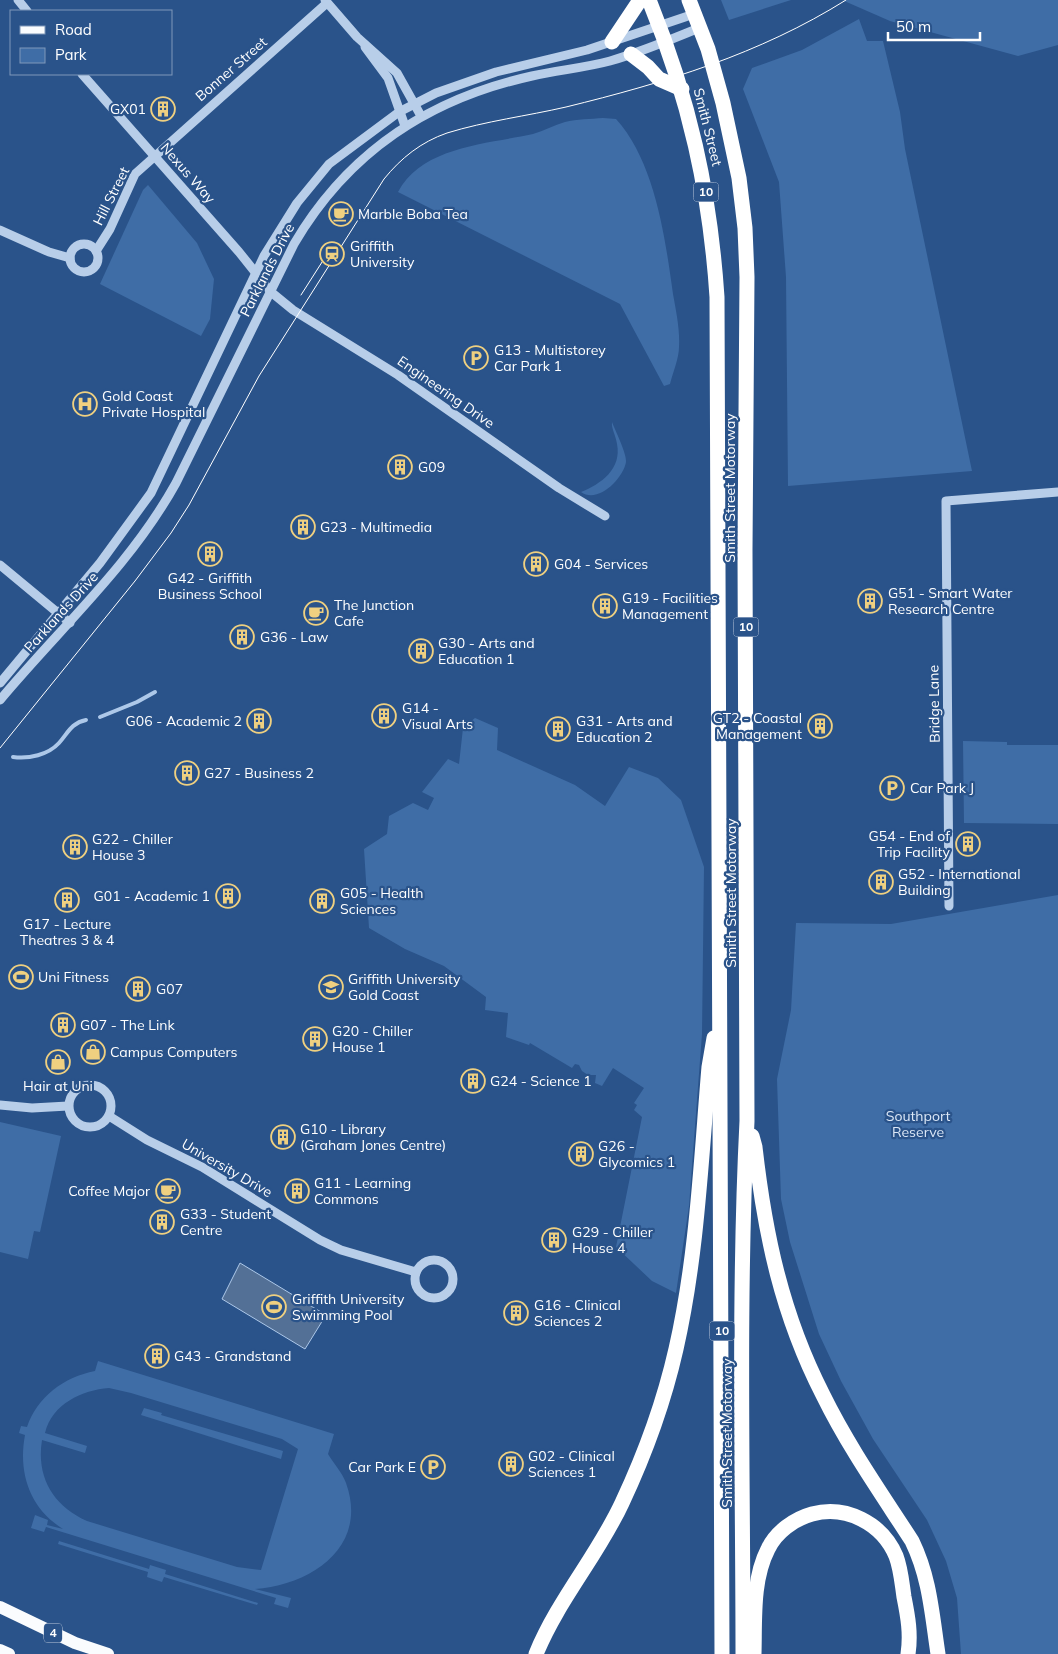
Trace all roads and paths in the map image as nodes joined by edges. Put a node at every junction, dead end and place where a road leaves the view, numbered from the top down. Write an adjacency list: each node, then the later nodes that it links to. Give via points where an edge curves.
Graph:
1 (18, 0): 5 (street)
2 (640, 0): 10 (highway)
3 (649, 0): 7 (highway, Smith Street / 10)
4 (326, 1): 9 (street); 19 (street, Bonner Street)
5 (26, 10)
6 (694, 14): 7 (street, Parklands Drive); 8 (street, Parklands Drive); 18 (highway, Smith Street / 10, via 717,77)
7 (660, 26): 8 (highway, Smith Street / 10); 10 (street, Parklands Drive)
8 (666, 41): 11 (street, Parklands Drive); 13 (highway, Smith Street / 10)
9 (362, 42): 14 (street, via 397,73); 15 (street, via 388,78)
10 (612, 42): 14 (street, Parklands Drive, via 496,72)
11 (631, 54): 13 (highway, via 659,80); 16 (street, Parklands Drive, via 505,83)
12 (83, 75): 19 (street, Nexus Way)
13 (682, 89): 25 (highway, Smith Street / 10, via 707,196)
14 (414, 103): 15 (street, Parklands Drive); 16 (street)
15 (399, 112): 17 (street); 23 (street, Parklands Drive, via 337,157 319,175 286,219)
16 (421, 116): 17 (street, Parklands Drive)
17 (405, 126): 24 (street, Parklands Drive, via 358,162 316,209 294,244)
18 (730, 133): 38 (highway, Smith Street Motorway / 10, via 744,218 747,277)
19 (154, 155): 21 (street, Hill Street, via 132,178 110,229); 23 (street, Nexus Way)
20 (0, 230): 22 (street)
21 (96, 251): 22 (street, via 90,245 82,244 74,248); 22 (street, via 98,261 86,272 74,268)
22 (70, 258)
23 (256, 275): 24 (street, Nexus Way); 29 (street, Parklands Drive, via 151,493 100,563)
24 (271, 292): 27 (street, Engineering Drive, via 292,310 398,375 559,488); 30 (street, Parklands Drive, via 166,502 133,550)
25 (718, 297): 34 (highway, Smith Street Motorway / 10)
26 (1058, 492): 33 (street, Bridge Lane, via 946,501)
27 (605, 516)
28 (0, 565): 29 (street)
29 (57, 612): 30 (street); 31 (street, Parklands Drive)
30 (70, 622): 32 (street, Parklands Drive)
31 (0, 683)
32 (0, 700)
33 (949, 906)
34 (719, 1007): 45 (highway, via 709,1067 688,1283 676,1350 663,1397 639,1463 612,1523 560,1607); 46 (highway, Smith Street Motorway / 10)
35 (0, 1105): 36 (street, via 32,1108)
36 (68, 1106): 37 (street, via 73,1120 85,1127 98,1126); 37 (street, via 78,1088 98,1086 108,1096)
37 (109, 1116): 39 (street, University Drive, via 147,1140 202,1167 320,1240 341,1250)
38 (748, 1121): 41 (highway, via 756,1147 766,1229 792,1324 840,1427 921,1560); 47 (highway, Smith Street Motorway / 10, via 744,1181)
39 (416, 1272): 39 (street, via 427,1261 443,1262 453,1277 451,1288 439,1298 426,1297 417,1289)
40 (0, 1607): 44 (main road, 4, via 75,1643)
41 (935, 1634): 50 (highway); 51 (highway)
42 (0, 1650): 43 (main road)
43 (9, 1654)
44 (108, 1654)
45 (536, 1654)
46 (722, 1654)
47 (743, 1654)
48 (754, 1654): 49 (highway, via 757,1589 768,1547 798,1519 835,1512 848,1513 870,1524 881,1533 896,1556 910,1628)
49 (908, 1654)
50 (932, 1654)
51 (938, 1654)

